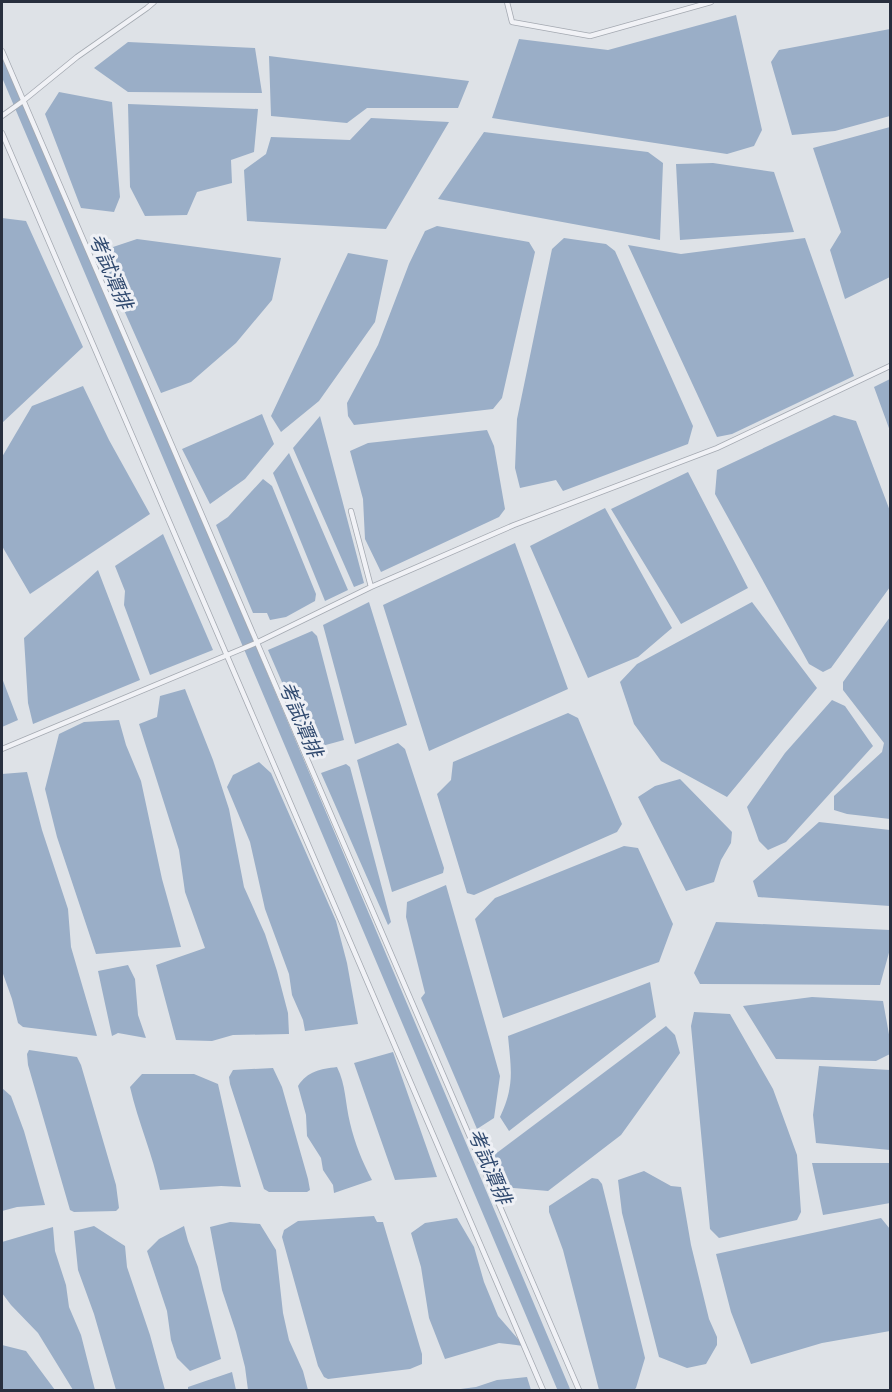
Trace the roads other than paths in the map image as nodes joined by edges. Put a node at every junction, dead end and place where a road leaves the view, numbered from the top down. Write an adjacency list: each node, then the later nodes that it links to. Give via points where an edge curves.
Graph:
1 (154, 2): 5 (lane, via 76,57)
2 (507, 2): 3 (lane, via 512,22 590,36)
3 (711, 2)
4 (2, 51): 5 (lane)
5 (22, 102): 6 (lane); 11 (lane)
6 (2, 116)
7 (2, 133): 12 (lane)
8 (891, 366): 10 (lane, via 717,447 514,525)
9 (351, 511): 10 (lane)
10 (371, 587): 11 (lane)
11 (254, 644): 12 (lane); 15 (lane)
12 (227, 654): 13 (lane); 14 (lane)
13 (2, 749)
14 (543, 1390)
15 (579, 1390)

